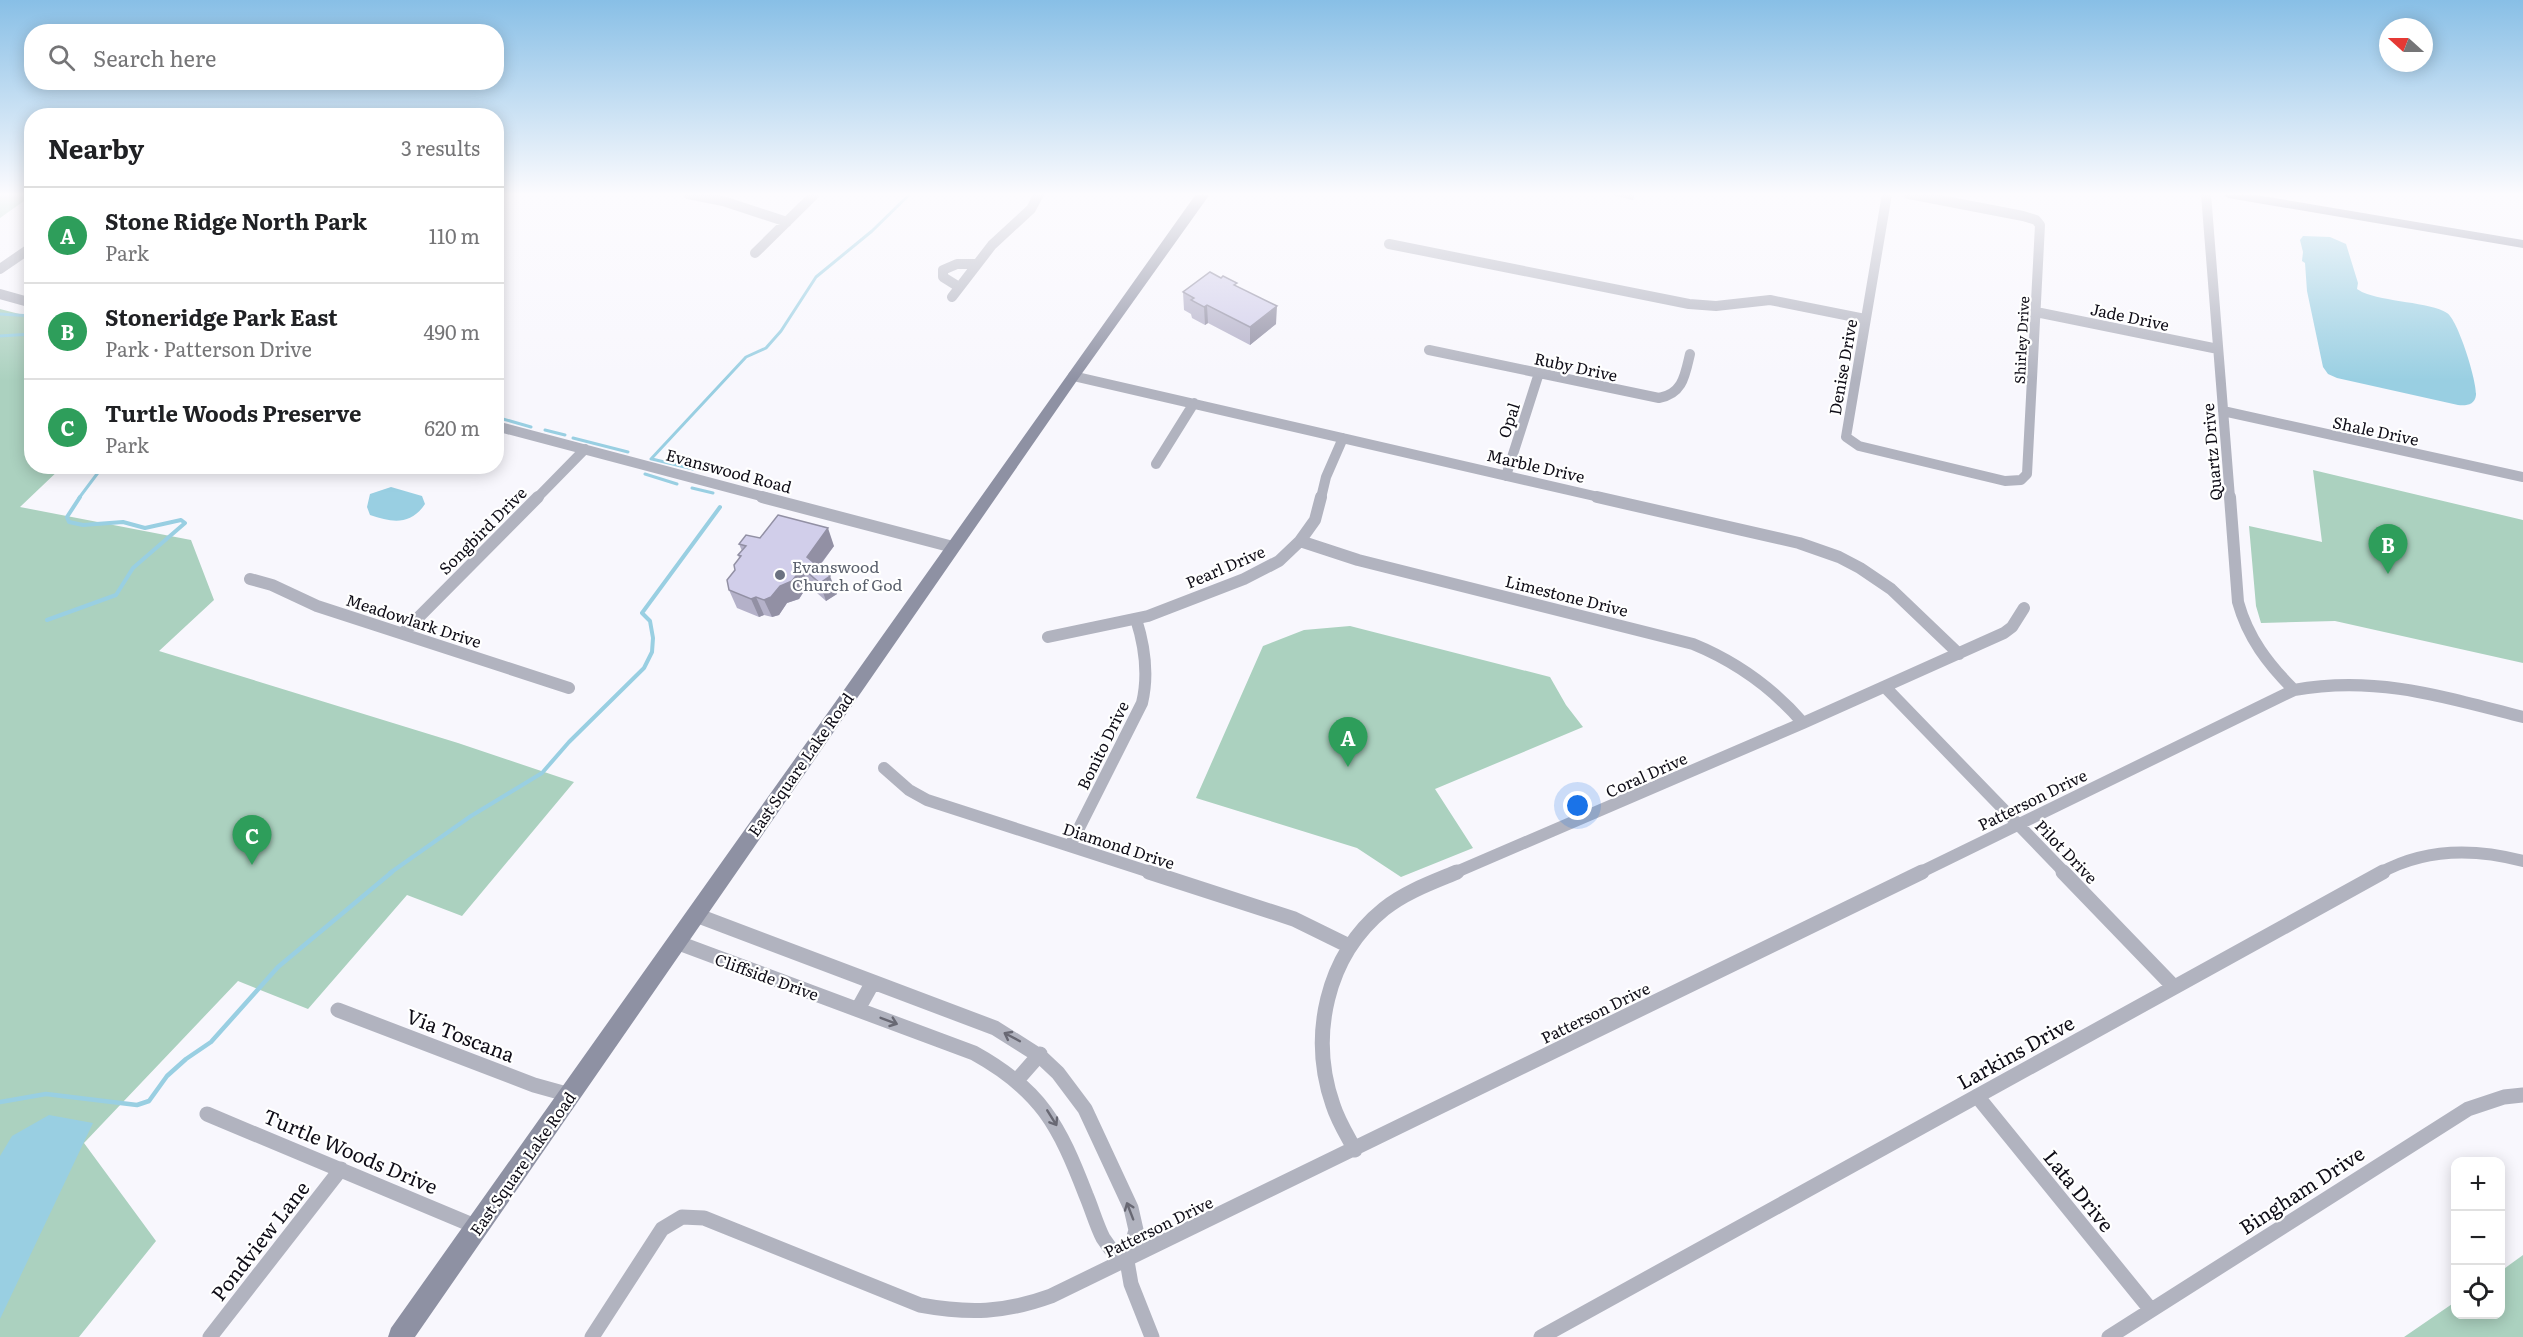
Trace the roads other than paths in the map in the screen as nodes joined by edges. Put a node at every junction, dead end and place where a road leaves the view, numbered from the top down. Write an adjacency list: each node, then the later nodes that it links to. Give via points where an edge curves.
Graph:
1 (18, 256): 9 (street)
2 (983, 256): 8 (street)
3 (1158, 256): 20 (main road, East Square Lake Road)
4 (1451, 256): 15 (street, via 1689,304 1716,306 1770,300)
5 (1876, 256): 15 (street, Denise Drive)
6 (2039, 256): 14 (street, Shirley Drive)
7 (2211, 256): 16 (street, Quartz Drive)
8 (977, 264): 10 (street); 10 (street, via 957,264 943,270 943,277)
9 (0, 268)
10 (959, 287): 12 (street)
11 (0, 294): 13 (street)
12 (952, 297)
13 (24, 301)
14 (2036, 312): 16 (street, Jade Drive); 29 (street, Shirley Drive, via 2027,474)
15 (1865, 320): 29 (street, Denise Drive, via 1846,429 1849,441 2005,481)
16 (2218, 349): 22 (street, Quartz Drive)
17 (1429, 350): 19 (street, Ruby Drive)
18 (1690, 354): 19 (street, Ruby Drive, via 1680,389 1668,397 1649,397)
19 (1539, 373): 27 (street, Opal)
20 (1073, 376): 21 (street, Marble Drive); 31 (main road, East Square Lake Road)
21 (1194, 403): 24 (street, Marble Drive); 26 (street)
22 (2223, 411): 28 (street, Shale Drive); 40 (street, Quartz Drive, via 2240,612 2262,655)
23 (504, 428): 25 (street, Evanswood Road)
24 (1343, 438): 27 (street, Marble Drive); 30 (street, Pearl Drive, via 1326,477 1317,514)
25 (585, 449): 31 (street, Evanswood Road); 35 (street, Songbird Drive)
26 (1156, 464)
27 (1506, 476): 37 (street, Marble Drive, via 1799,543 1842,558 1898,595)
28 (2523, 477)
29 (2020, 481)
30 (1300, 541): 34 (street, Pearl Drive, via 1260,572); 42 (street, Limestone Drive, via 1358,560 1693,644 1756,676)
31 (952, 547): 47 (main road, East Square Lake Road)
32 (250, 579): 35 (street, Meadowlark Drive, via 317,606)
33 (2024, 608): 37 (street, Coral Drive, via 2004,633)
34 (1136, 619): 36 (street, Pearl Drive); 45 (street, Bonito Drive, via 1146,656 1142,703)
35 (403, 633): 39 (street, Meadowlark Drive)
36 (1048, 637)
37 (1959, 654): 38 (street, Coral Drive)
38 (1885, 687): 42 (street, Coral Drive); 44 (street, Pilot Drive)
39 (569, 688)
40 (2294, 690): 41 (street, Patterson Drive, via 2328,683 2368,683); 44 (street, Patterson Drive)
41 (2523, 717)
42 (1803, 723): 49 (street, Coral Drive, via 1420,888 1384,909)
43 (884, 768): 45 (street, Diamond Drive, via 927,800)
44 (2019, 825): 51 (street, Pilot Drive); 60 (street, Patterson Drive)
45 (1070, 846): 49 (street, Diamond Drive, via 1294,919)
46 (2523, 861): 51 (street, Larkins Drive, via 2453,852 2408,860)
47 (696, 915): 48 (main road, East Square Lake Road); 50 (street, Cliffside Drive)
48 (676, 942): 52 (street, Cliffside Drive); 56 (main road, East Square Lake Road)
49 (1349, 946): 60 (street, Coral Drive, via 1337,967 1325,1004 1322,1060 1331,1101)
50 (873, 982): 52 (street); 54 (street, Cliffside Drive, one-way to 50, via 995,1028)
51 (2174, 987): 58 (street, Larkins Drive)
52 (858, 1009): 55 (street, Cliffside Drive, one-way to 55, via 974,1053)
53 (338, 1010): 56 (street, Via Toscana)
54 (1040, 1054): 55 (street); 63 (street, Cliffside Drive, one-way to 54, via 1136,1227 1108,1155 1076,1092)
55 (1018, 1079): 63 (street, Cliffside Drive, one-way to 63, via 1049,1112 1067,1145 1105,1242)
56 (570, 1095): 62 (main road, East Square Lake Road)
57 (2523, 1095): 64 (street, Bingham Drive, via 2504,1096 2468,1108)
58 (1977, 1096): 64 (street, Lata Drive); 69 (street, Larkins Drive)
59 (207, 1114): 61 (street, Turtle Woods Drive)
60 (1355, 1150): 63 (street, Patterson Drive)
61 (340, 1169): 62 (street, Turtle Woods Drive); 65 (street, Pondview Lane)
62 (477, 1227): 66 (main road, East Square Lake Road)
63 (1127, 1261): 67 (street, Patterson Drive, via 1020,1308 975,1313 946,1311 897,1297 704,1218 682,1217 670,1222 654,1238); 68 (street, Cliffside Drive, via 1131,1284)
64 (2151, 1310): 70 (street, Bingham Drive)
65 (210, 1337)
66 (400, 1337)
67 (592, 1337)
68 (1152, 1337)
69 (1541, 1337)
70 (2109, 1337)

